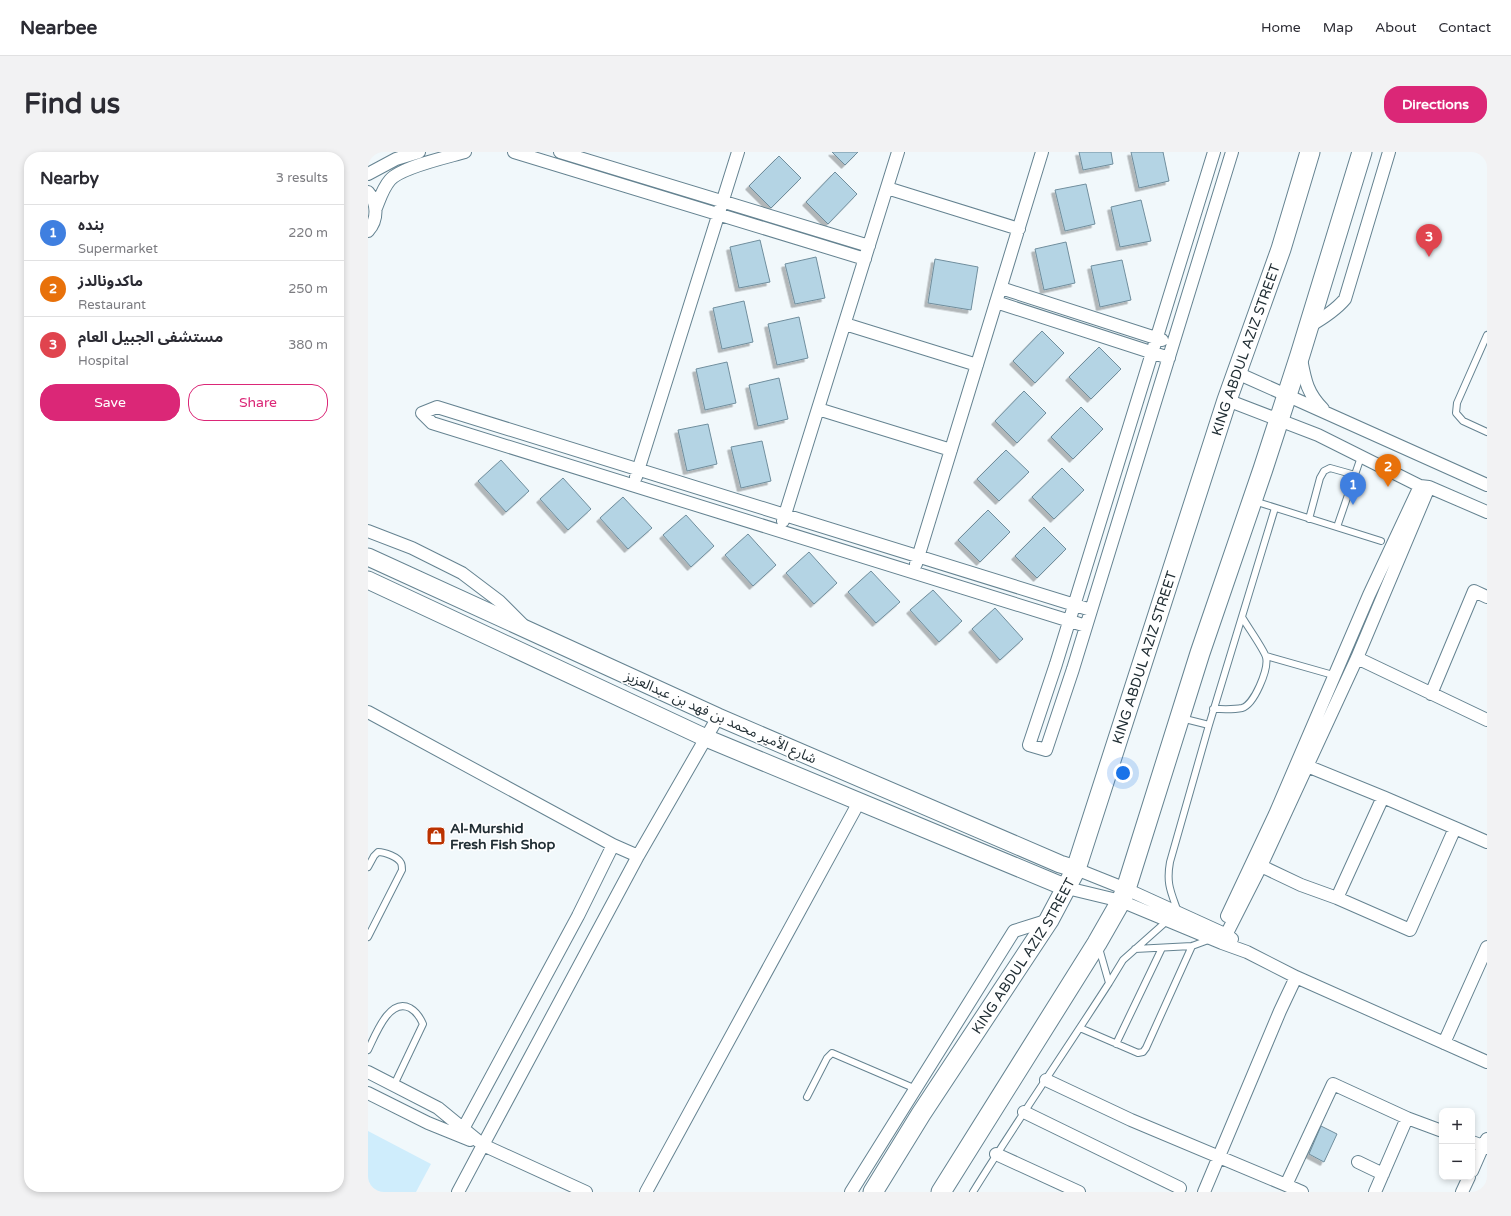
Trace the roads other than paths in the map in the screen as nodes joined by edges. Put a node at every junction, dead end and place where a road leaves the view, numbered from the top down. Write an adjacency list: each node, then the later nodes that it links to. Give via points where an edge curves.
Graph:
1 (419, 152): 13 (street, via 396,159)
2 (465, 152): 17 (street, via 401,172 390,179)
3 (514, 152): 18 (street)
4 (560, 152): 16 (street)
5 (738, 152): 16 (street)
6 (898, 152): 14 (street)
7 (1042, 152): 19 (street)
8 (1214, 152): 28 (street)
9 (1232, 152): 29 (street)
10 (1310, 152): 34 (main road, KING ABDUL AZIZ STREET, via 1281,249)
11 (1362, 152): 26 (main road)
12 (1389, 152): 26 (street, via 1345,299)
13 (368, 174)
14 (887, 188): 19 (street); 21 (street)
15 (368, 192): 17 (street)
16 (722, 202): 18 (street); 21 (street)
17 (376, 208): 20 (street, via 374,221)
18 (718, 214): 22 (street); 43 (street)
19 (1019, 229): 23 (street)
20 (368, 231)
21 (869, 246): 22 (street)
22 (865, 259): 25 (street)
23 (1001, 288): 24 (street); 28 (street)
24 (996, 302): 30 (street); 33 (street)
25 (845, 324): 33 (street); 37 (street)
26 (1308, 327): 31 (main road)
27 (1487, 335): 40 (lane, via 1457,402 1456,413 1463,421)
28 (1156, 338): 29 (street); 30 (street)
29 (1173, 344): 32 (street)
30 (1151, 352): 32 (street); 62 (street)
31 (1300, 355): 35 (main road); 38 (street, via 1308,387 1314,400)
32 (1169, 358): 63 (street)
33 (977, 366): 41 (street)
34 (1238, 373): 35 (street); 36 (main road, KING ABDUL AZIZ STREET)
35 (1287, 395): 38 (street); 39 (main road)
36 (1227, 400): 39 (street); 88 (main road, KING ABDUL AZIZ STREET)
37 (818, 409): 41 (street); 51 (street)
38 (1326, 413): 46 (street)
39 (1279, 420): 42 (street, via 1318,435); 48 (main road)
40 (1487, 432)
41 (951, 450): 57 (street)
42 (1361, 457): 44 (lane); 47 (street)
43 (638, 470): 45 (street); 45 (street, via 437,407 422,413 432,423); 51 (street)
44 (1355, 475): 52 (lane, via 1330,468 1324,470); 53 (lane)
45 (634, 485): 55 (street)
46 (1487, 485)
47 (1425, 486): 50 (street); 69 (street); 70 (street, via 1369,595)
48 (1252, 500): 49 (lane); 75 (main road)
49 (1275, 508): 52 (lane); 64 (lane)
50 (1487, 512)
51 (785, 515): 55 (street); 57 (street)
52 (1309, 518): 53 (lane)
53 (1337, 528): 56 (lane)
54 (368, 531): 67 (street, via 412,548 462,573 499,601)
55 (780, 531): 59 (street)
56 (1381, 541)
57 (918, 556): 59 (street); 62 (street)
58 (368, 557): 67 (main road, شارع الأمير محمد بن فهد بن عبدالعزيز)
59 (914, 572): 65 (street)
60 (368, 580): 78 (main road, شارع الأمير محمد بن فهد بن عبدالعزيز)
61 (1487, 597): 71 (street, via 1474,591)
62 (1074, 604): 63 (street); 65 (street)
63 (1091, 610): 66 (street)
64 (1242, 617): 68 (lane); 72 (lane)
65 (1069, 620): 66 (street); 66 (street, via 1029,745 1046,750)
66 (1086, 626)
67 (528, 630): 74 (main road, شارع الأمير محمد بن فهد بن عبدالعزيز)
68 (1266, 656): 70 (lane); 72 (lane, via 1264,671 1253,700 1241,708)
69 (1357, 658): 71 (street); 79 (street)
70 (1333, 675): 96 (street, via 1275,814)
71 (1431, 694): 76 (street)
72 (1214, 709): 77 (lane)
73 (368, 712): 84 (street)
74 (718, 717): 78 (street); 88 (main road, شارع الأمير محمد بن فهد بن عبدالعزيز)
75 (1180, 718): 77 (lane); 90 (main road)
76 (1487, 720)
77 (1209, 725): 92 (lane, via 1168,874 1168,884)
78 (706, 738): 81 (main road, شارع الأمير محمد بن فهد بن عبدالعزيز); 85 (street)
79 (1307, 766): 80 (street); 86 (street)
80 (1383, 797): 82 (street); 91 (street)
81 (859, 802): 89 (main road, شارع الأمير محمد بن فهد بن عبدالعزيز); 132 (street)
82 (1455, 828): 83 (street); 91 (street, via 1410,930)
83 (1487, 842)
84 (613, 845): 85 (street); 118 (street, via 578,916)
85 (638, 856): 120 (street)
86 (1261, 866): 91 (street); 96 (street)
87 (368, 867): 95 (lane, via 378,852 384,852 402,864 402,870)
88 (1076, 869): 89 (main road, KING ABDUL AZIZ STREET); 90 (street)
89 (1067, 888): 90 (street); 93 (main road, KING ABDUL AZIZ STREET)
90 (1123, 895): 92 (street); 94 (street); 97 (main road)
91 (1337, 898)
92 (1179, 913): 96 (street)
93 (1049, 920): 113 (street, via 1014,931); 134 (main road, KING ABDUL AZIZ STREET, via 920,1114)
94 (1168, 920): 96 (street); 101 (lane)
95 (368, 937)
96 (1219, 938): 98 (lane); 103 (street)
97 (1097, 943): 104 (lane); 135 (main road)
98 (1192, 946): 100 (lane); 107 (lane, via 1143,1052 1138,1053)
99 (1487, 946): 102 (street)
100 (1162, 948): 101 (lane); 107 (lane)
101 (1135, 949): 104 (lane, via 1119,965)
102 (1484, 960): 106 (street)
103 (1296, 977): 106 (street); 123 (street)
104 (1109, 983): 105 (lane)
105 (1080, 1028): 107 (lane); 111 (lane)
106 (1444, 1043): 109 (street)
107 (1116, 1044)
108 (368, 1050): 112 (lane, via 388,1013 398,1006 408,1006 417,1012 423,1024)
109 (1487, 1062)
110 (368, 1072): 112 (street)
111 (1046, 1080): 116 (lane); 123 (street)
112 (394, 1086): 118 (street, via 438,1108)
113 (916, 1089): 115 (lane, via 832,1053); 133 (street)
114 (368, 1093): 120 (street, via 428,1123)
115 (807, 1097)
116 (1024, 1112): 122 (lane); 129 (street)
117 (1407, 1118): 119 (street); 126 (street); 128 (street, via 1334,1084)
118 (463, 1129): 120 (street)
119 (1439, 1130)
120 (483, 1144): 130 (street); 131 (street)
121 (1482, 1144): 125 (street)
122 (996, 1154): 136 (lane); 137 (street)
123 (1219, 1157): 128 (street); 138 (street)
124 (1358, 1162): 126 (street)
125 (1475, 1163)
126 (1383, 1174): 140 (street)
127 (1468, 1180): 141 (street)
128 (1286, 1185): 139 (street)
129 (1180, 1188)
130 (458, 1192)
131 (586, 1192)
132 (646, 1192)
133 (851, 1192)
134 (873, 1192)
135 (941, 1192)
136 (973, 1192)
137 (1079, 1192)
138 (1204, 1192)
139 (1302, 1192)
140 (1375, 1192)
141 (1462, 1192)

